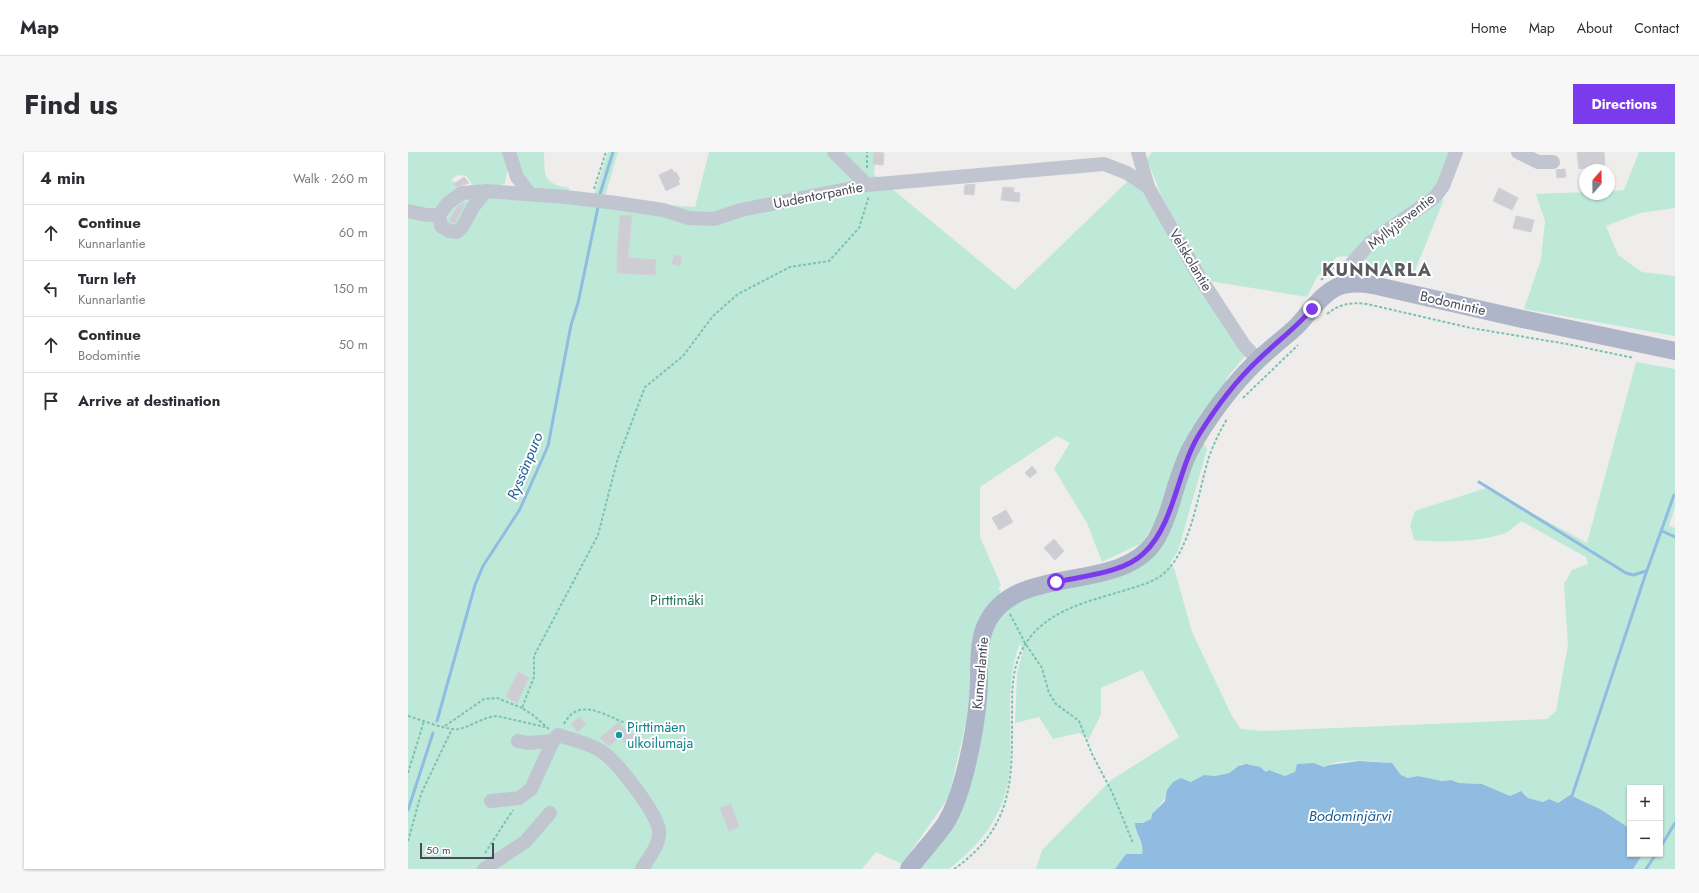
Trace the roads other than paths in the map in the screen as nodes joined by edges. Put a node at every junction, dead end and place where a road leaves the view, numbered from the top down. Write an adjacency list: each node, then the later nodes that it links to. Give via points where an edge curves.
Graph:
1 (509, 152): 10 (street, via 517,177)
2 (834, 152): 7 (street)
3 (1138, 152): 8 (street, Velskolantie)
4 (1456, 152): 13 (street, Myllyjärventie, via 1443,186 1435,197 1371,242 1352,263)
5 (1518, 152): 6 (street, via 1538,162)
6 (1553, 162)
7 (867, 185): 8 (street, Uudentorpantie, via 1104,164 1127,173); 10 (street, Uudentorpantie, via 741,210 714,219 689,218 663,210 592,200)
8 (1148, 187): 15 (street, Velskolantie, via 1199,276 1244,345)
9 (486, 190): 10 (street, Uudentorpantie); 12 (street, Uudentorpantie, via 462,193 448,203); 12 (street, via 457,232 441,226)
10 (530, 194)
11 (408, 211): 12 (street, via 427,216)
12 (439, 215)
13 (1340, 286): 14 (main road, Bodomintie, via 1356,283 1373,285); 15 (main road, Bodomintie, via 1321,299 1297,326)
14 (1675, 351)
15 (1258, 360): 22 (main road, Kunnarlantie, via 1243,375 1200,432 1189,452 1161,531 1144,554 1115,569 1028,590 1004,603 990,617 982,639 975,724 955,803 944,826)
16 (553, 734): 17 (street, via 528,743); 18 (street, via 531,789 519,798); 21 (street, via 603,752 635,787 659,830 656,845)
17 (518, 741)
18 (492, 801)
19 (550, 812): 20 (street, via 525,842)
20 (484, 862)
21 (642, 869)
22 (909, 869)

